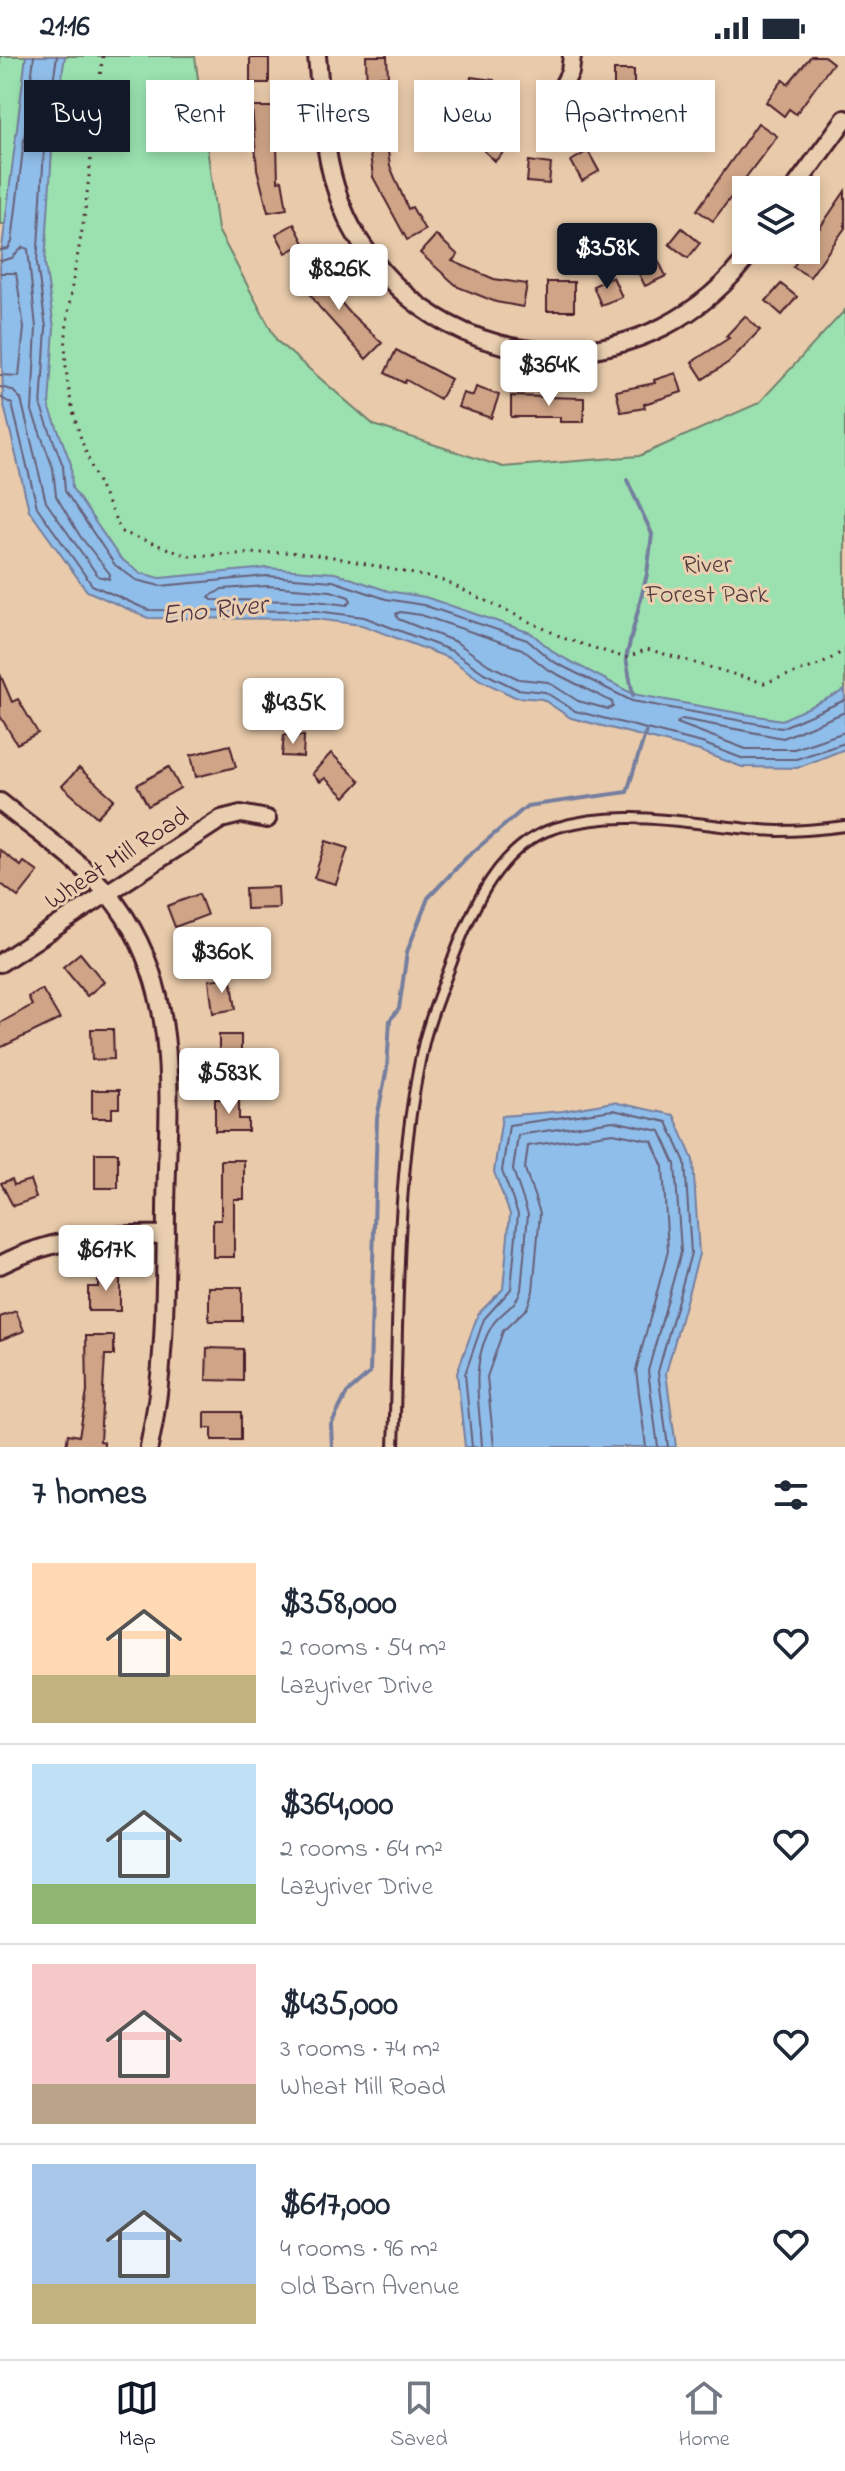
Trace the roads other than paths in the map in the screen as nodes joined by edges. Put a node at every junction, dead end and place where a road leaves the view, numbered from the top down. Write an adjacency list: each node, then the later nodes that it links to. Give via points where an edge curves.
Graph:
1 (317, 56): 6 (street, via 327,160 348,220 394,285 456,329 540,352 622,343 692,310)
2 (572, 56): 3 (street)
3 (566, 80)
4 (845, 119): 5 (street)
5 (803, 176)
6 (740, 264)
7 (0, 802): 10 (street)
8 (267, 819): 10 (street, Wheat Mill Road, via 241,814 221,819)
9 (845, 826): 15 (lane, via 779,831 621,818 557,827 526,841 494,874 467,920 425,1040 413,1100 402,1203)
10 (106, 891): 11 (street, Wheat Mill Road); 12 (street, via 142,949 164,1019 169,1063)
11 (0, 963)
12 (166, 1235): 13 (street, via 81,1237); 14 (street, via 164,1339)
13 (0, 1265)
14 (149, 1447)
15 (394, 1447)

